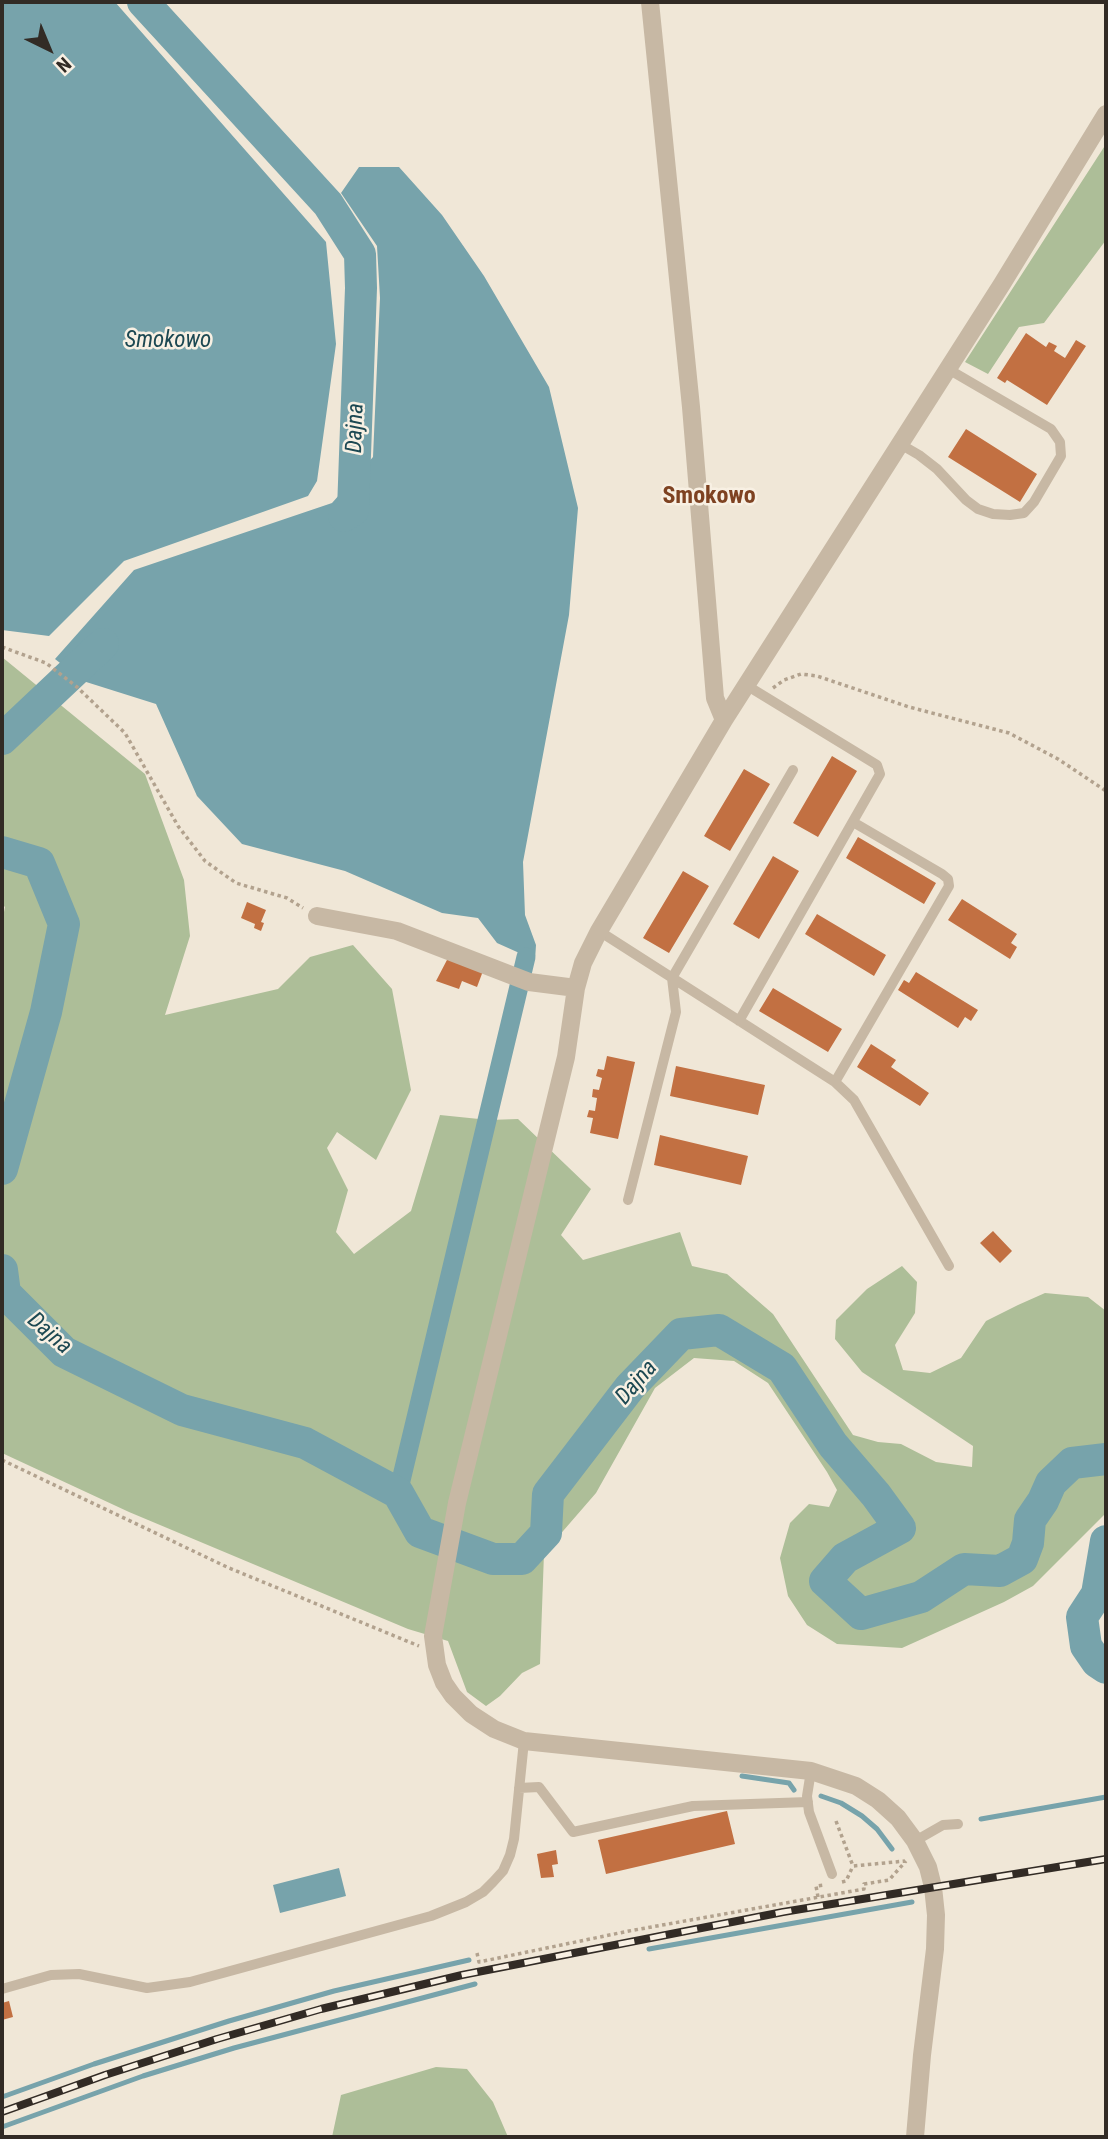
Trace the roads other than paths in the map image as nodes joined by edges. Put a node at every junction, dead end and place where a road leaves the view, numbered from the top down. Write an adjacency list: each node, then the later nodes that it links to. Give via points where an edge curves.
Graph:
1 (650, 2): 6 (street, via 715,698)
2 (1106, 114): 3 (street)
3 (948, 369): 4 (street); 4 (lane, via 1051,429 1060,442 1061,456 1034,502 1024,513 1010,515 978,509 937,468)
4 (900, 444): 5 (street)
5 (746, 685): 6 (street); 8 (lane, via 877,765 880,774)
6 (724, 720): 10 (street)
7 (793, 770): 11 (lane)
8 (853, 822): 13 (lane); 14 (lane, via 942,874 949,886)
9 (317, 916): 12 (street, via 397,931 529,982)
10 (598, 931): 11 (lane); 12 (street)
11 (672, 978): 13 (lane); 15 (lane, via 676,1012)
12 (576, 988): 17 (street, via 566,1057 457,1503 433,1636 444,1683 453,1696 494,1729)
13 (738, 1021): 14 (lane)
14 (835, 1082): 16 (lane, via 853,1100)
15 (628, 1200)
16 (949, 1266)
17 (524, 1741): 18 (street); 19 (lane)
18 (811, 1772): 20 (lane); 22 (street, via 848,1782 872,1796 898,1818)
19 (519, 1788): 20 (lane, via 539,1787 573,1832 693,1806); 24 (lane, via 514,1839 503,1871 483,1892 448,1909 190,1982 147,1988 79,1975 51,1975)
20 (808, 1802): 23 (lane)
21 (958, 1824): 22 (lane, via 943,1825)
22 (915, 1841): 25 (street, via 931,1877 936,1915)
23 (832, 1874)
24 (2, 1989)
25 (915, 2137)

